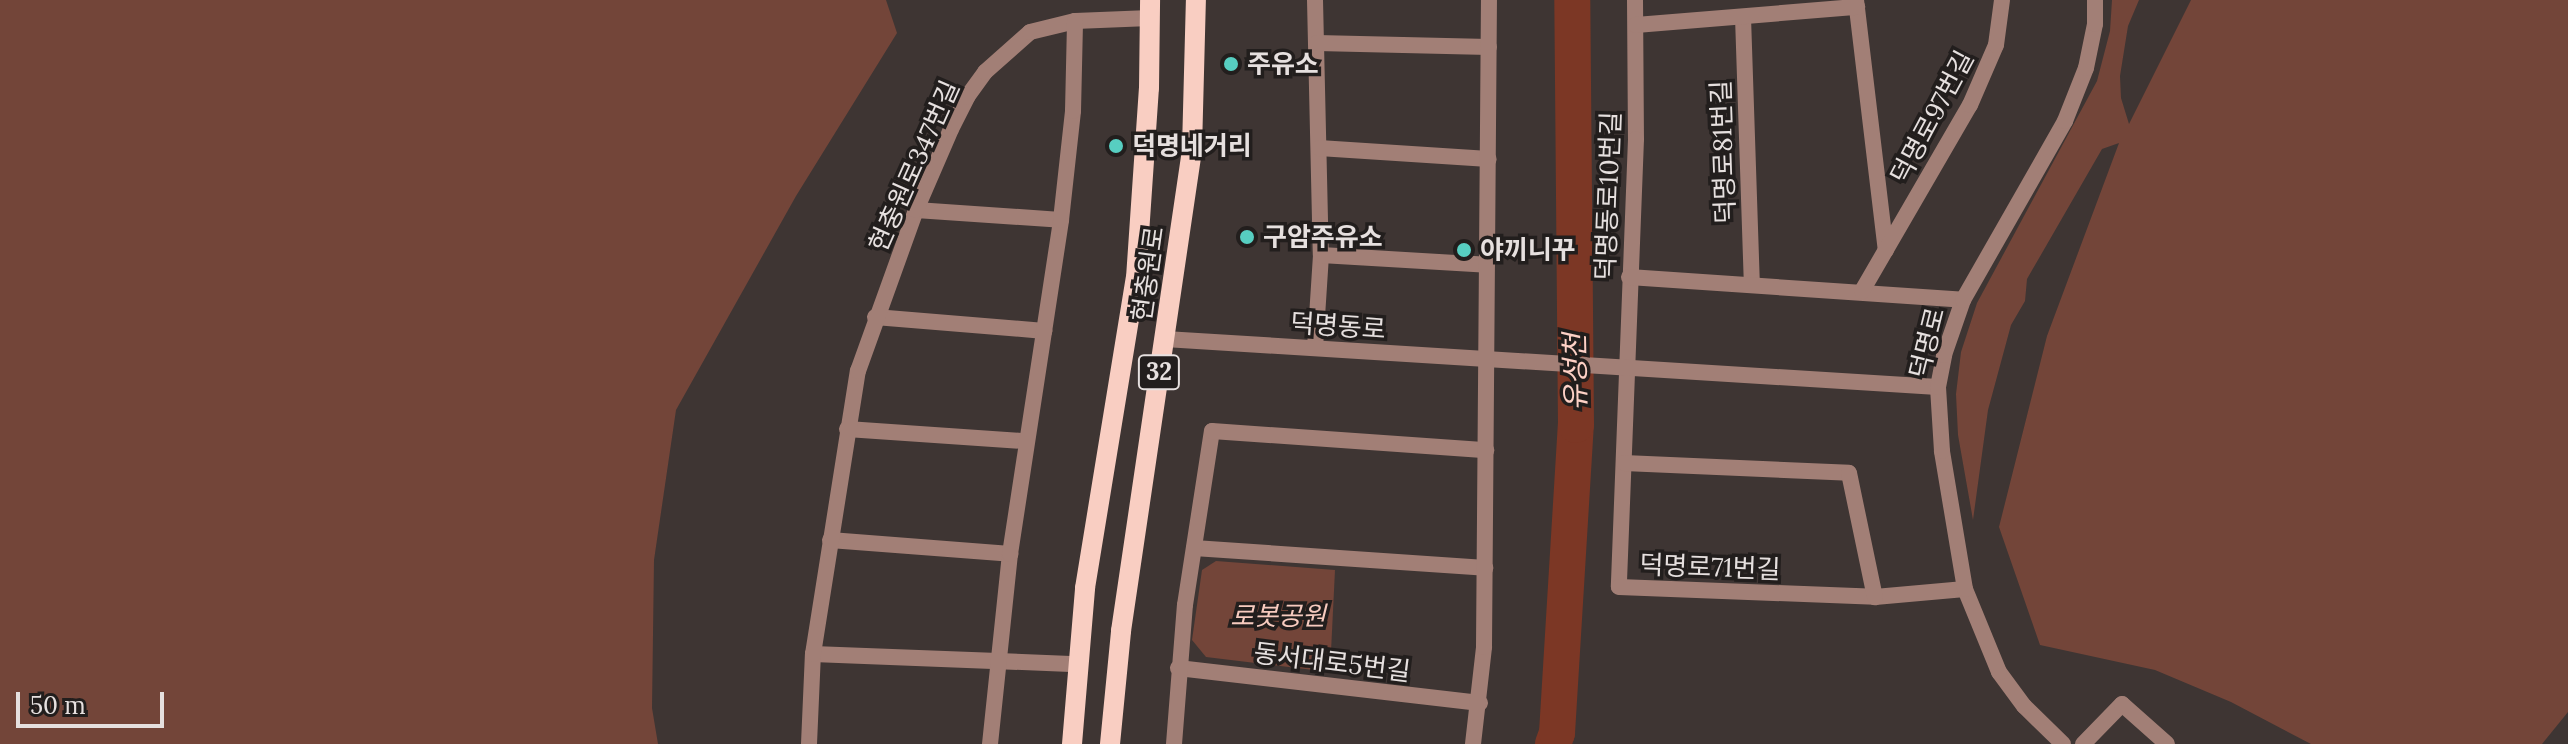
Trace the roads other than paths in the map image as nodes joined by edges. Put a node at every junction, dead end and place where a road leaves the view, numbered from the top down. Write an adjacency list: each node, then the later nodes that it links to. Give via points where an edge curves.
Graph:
1 (1196, 0): 27 (main road, 현충원로 / 32, via 1192,149)
2 (1315, 0): 12 (street)
3 (1489, 0): 13 (street)
4 (1635, 0): 11 (street, 덕명동로10번길)
5 (2002, 0): 18 (street, 덕명로97번길, via 1988,68)
6 (2095, 0): 24 (street, 덕명로, via 2086,68 2065,121)
7 (1856, 4): 9 (street); 18 (street, 덕명로97번길)
8 (1150, 9): 10 (street, 현충원로347번길); 44 (main road, 현충원로 / 32, via 1136,278)
9 (1743, 17): 11 (street); 22 (street, 덕명로81번길)
10 (1075, 21): 16 (street, 현충원로347번길, via 1030,32 985,72 967,97); 17 (street, via 1073,111)
11 (1636, 25): 21 (street, 덕명동로10번길)
12 (1317, 43): 13 (street); 14 (street)
13 (1489, 47): 15 (street)
14 (1319, 148): 15 (street); 19 (street)
15 (1489, 159): 20 (street)
16 (916, 210): 17 (street); 25 (street, 현충원로347번길)
17 (1061, 220): 26 (street)
18 (1886, 250): 23 (street, 덕명로97번길)
19 (1321, 255): 20 (street); 28 (street)
20 (1487, 265): 29 (street)
21 (1629, 277): 22 (street); 30 (street, 덕명동로10번길)
22 (1752, 285): 23 (street)
23 (1862, 291): 24 (street)
24 (1963, 300): 31 (street, 덕명로)
25 (875, 317): 26 (street); 32 (street, 현충원로347번길)
26 (1044, 331): 33 (street)
27 (1165, 339): 28 (street, 덕명동로); 50 (main road, 현충원로 / 32, via 1121,631)
28 (1315, 348): 29 (street, 덕명동로)
29 (1486, 360): 30 (street, 덕명동로); 34 (street)
30 (1620, 368): 31 (street); 35 (street, 덕명로71번길)
31 (1938, 387): 40 (street, 덕명로, via 1942,451)
32 (847, 429): 33 (street); 36 (street, 현충원로347번길)
33 (1025, 441): 38 (street)
34 (1486, 450): 37 (street, via 1212,431); 39 (street)
35 (1624, 463): 41 (street, via 1849,473); 41 (street, 덕명로71번길, via 1619,587)
36 (830, 540): 38 (street); 42 (street, 현충원로347번길)
37 (1194, 548): 39 (street); 45 (street)
38 (1010, 554): 43 (street)
39 (1485, 568): 46 (street)
40 (1965, 589): 41 (street, 덕명로71번길); 53 (street, 덕명로, via 1999,672)
41 (1875, 597)
42 (813, 654): 43 (street); 47 (street, 현충원로347번길)
43 (997, 661): 44 (street); 48 (street)
44 (1077, 664): 49 (main road, 현충원로)
45 (1178, 668): 46 (street, 동서대로5번길); 51 (street)
46 (1480, 703): 52 (street)
47 (809, 744)
48 (990, 744)
49 (1072, 744)
50 (1110, 744)
51 (1174, 744)
52 (1473, 744)
53 (2063, 744)
54 (2083, 744): 55 (street, via 2122,704)
55 (2167, 744)

